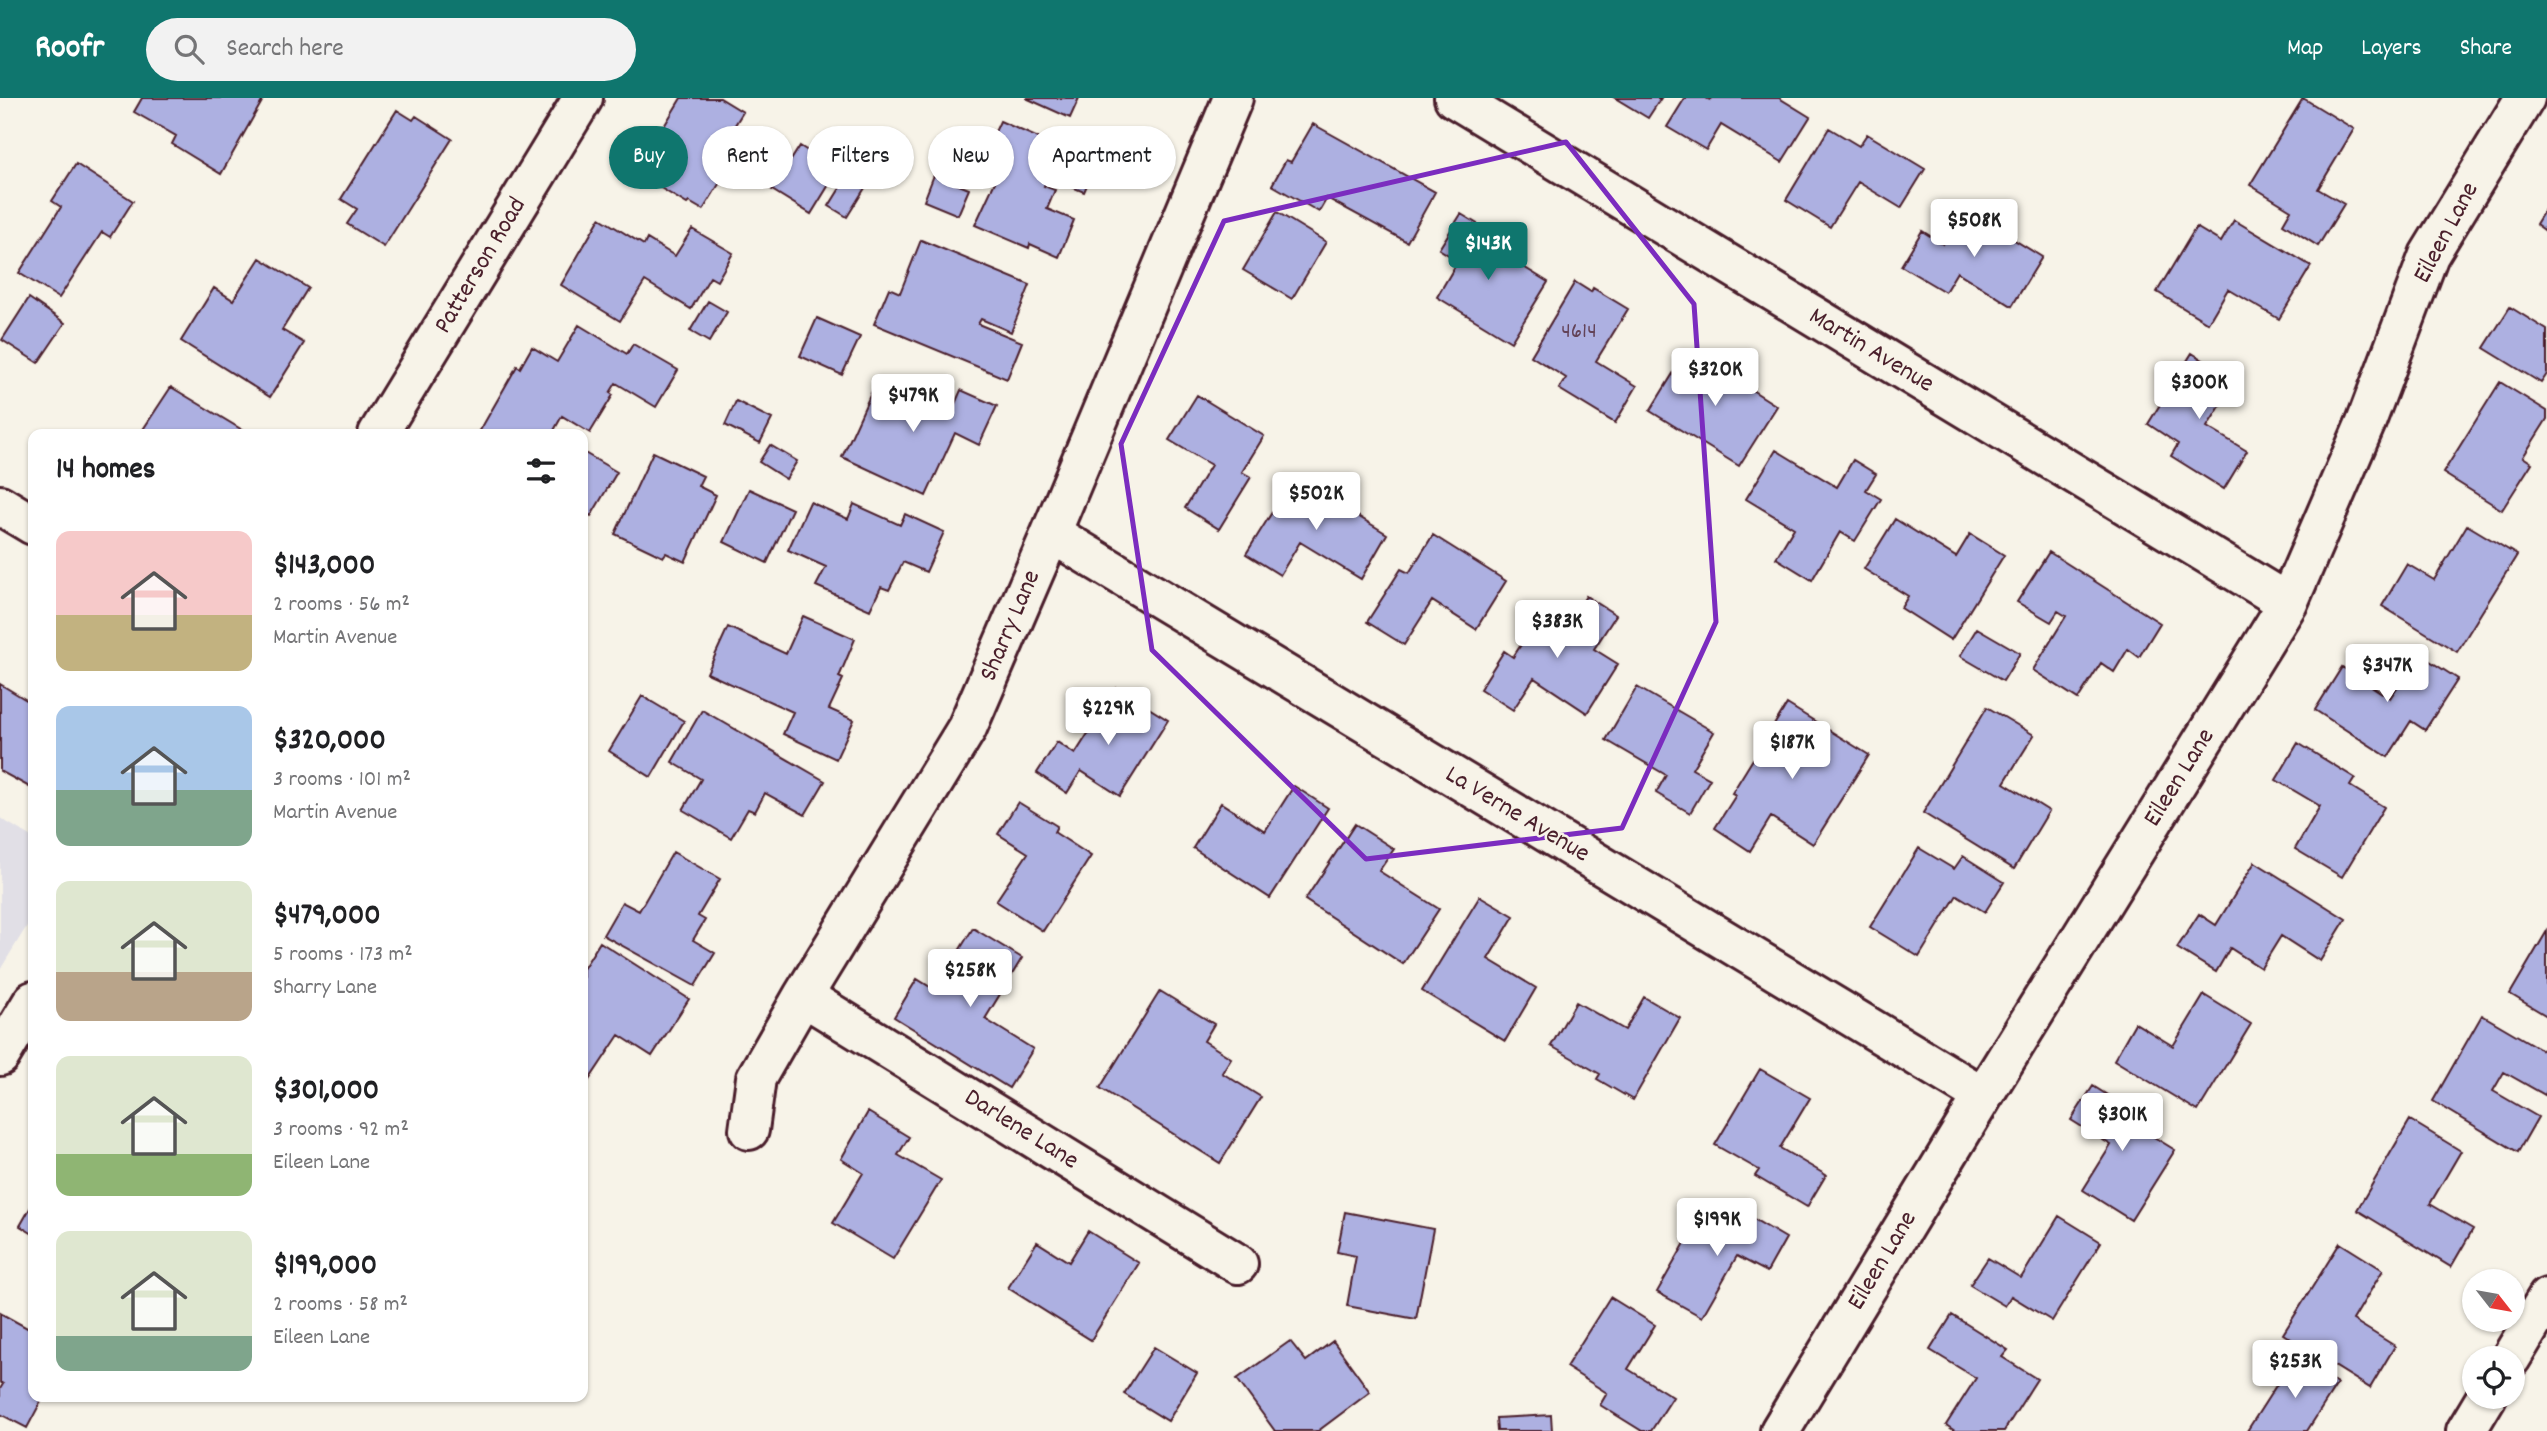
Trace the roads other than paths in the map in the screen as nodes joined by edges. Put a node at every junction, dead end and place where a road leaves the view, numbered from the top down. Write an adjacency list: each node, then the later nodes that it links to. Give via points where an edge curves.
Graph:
1 (583, 98): 5 (street, Patterson Road)
2 (1233, 98): 8 (street, Sharry Lane)
3 (1454, 98): 9 (street, Martin Avenue)
4 (2525, 98): 9 (street, Eileen Lane, via 2429,255)
5 (381, 429)
6 (0, 505): 7 (street)
7 (28, 522)
8 (1051, 533): 10 (street, Sharry Lane, via 967,728); 13 (street, La Verne Avenue)
9 (2288, 603): 13 (street, Eileen Lane)
10 (803, 996): 14 (street, Sharry Lane, via 756,1078); 15 (street, Darlene Lane)
11 (28, 1009): 12 (street)
12 (0, 1056)
13 (1983, 1096): 19 (street, Eileen Lane)
14 (749, 1130)
15 (1238, 1264)
16 (2547, 1298): 17 (street)
17 (2518, 1346)
18 (2479, 1409): 20 (street)
19 (1780, 1431)
20 (2466, 1431)

